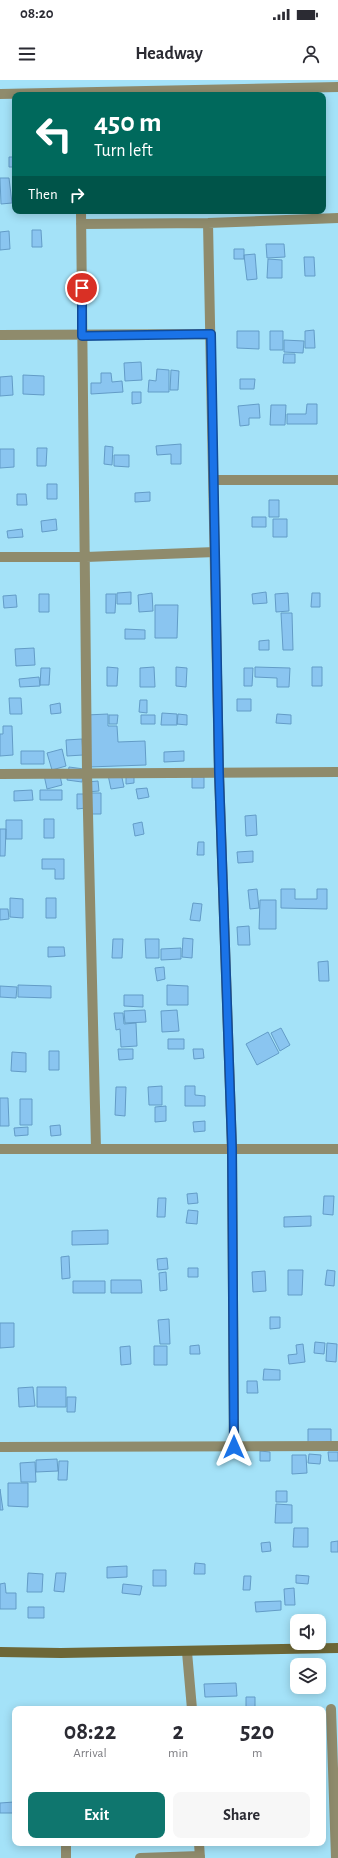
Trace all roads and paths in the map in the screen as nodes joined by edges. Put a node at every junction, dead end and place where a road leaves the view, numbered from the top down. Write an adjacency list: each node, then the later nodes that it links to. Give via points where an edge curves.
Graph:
1 (209, 85): 2 (street); 3 (street)
2 (338, 87)
3 (108, 92)
4 (0, 94): 5 (street)
5 (12, 94)
6 (81, 214): 9 (street)
7 (338, 218): 8 (street)
8 (208, 223): 9 (street); 10 (street)
9 (81, 224): 12 (street)
10 (211, 334): 12 (street); 13 (street)
11 (0, 335): 12 (street)
12 (82, 336): 17 (street)
13 (214, 480): 14 (street); 15 (street)
14 (338, 480)
15 (215, 552): 17 (street); 20 (street)
16 (0, 556): 17 (street)
17 (86, 557): 18 (street)
18 (87, 772): 20 (street); 21 (street); 24 (street)
19 (338, 772): 20 (street)
20 (219, 773): 22 (street)
21 (0, 774)
22 (232, 1148): 24 (street); 25 (street); 28 (street)
23 (0, 1149): 24 (street)
24 (96, 1149)
25 (338, 1149)
26 (338, 1446): 28 (street)
27 (0, 1447): 28 (street)
28 (234, 1447)
29 (338, 1648): 31 (street)
30 (0, 1652): 31 (street)
31 (187, 1652): 32 (street)
32 (192, 1706)
33 (331, 1709): 39 (street)
34 (66, 1846): 37 (street)
35 (200, 1846): 36 (street)
36 (200, 1857): 38 (street)
37 (66, 1858)
38 (140, 1858)
39 (336, 1858)

